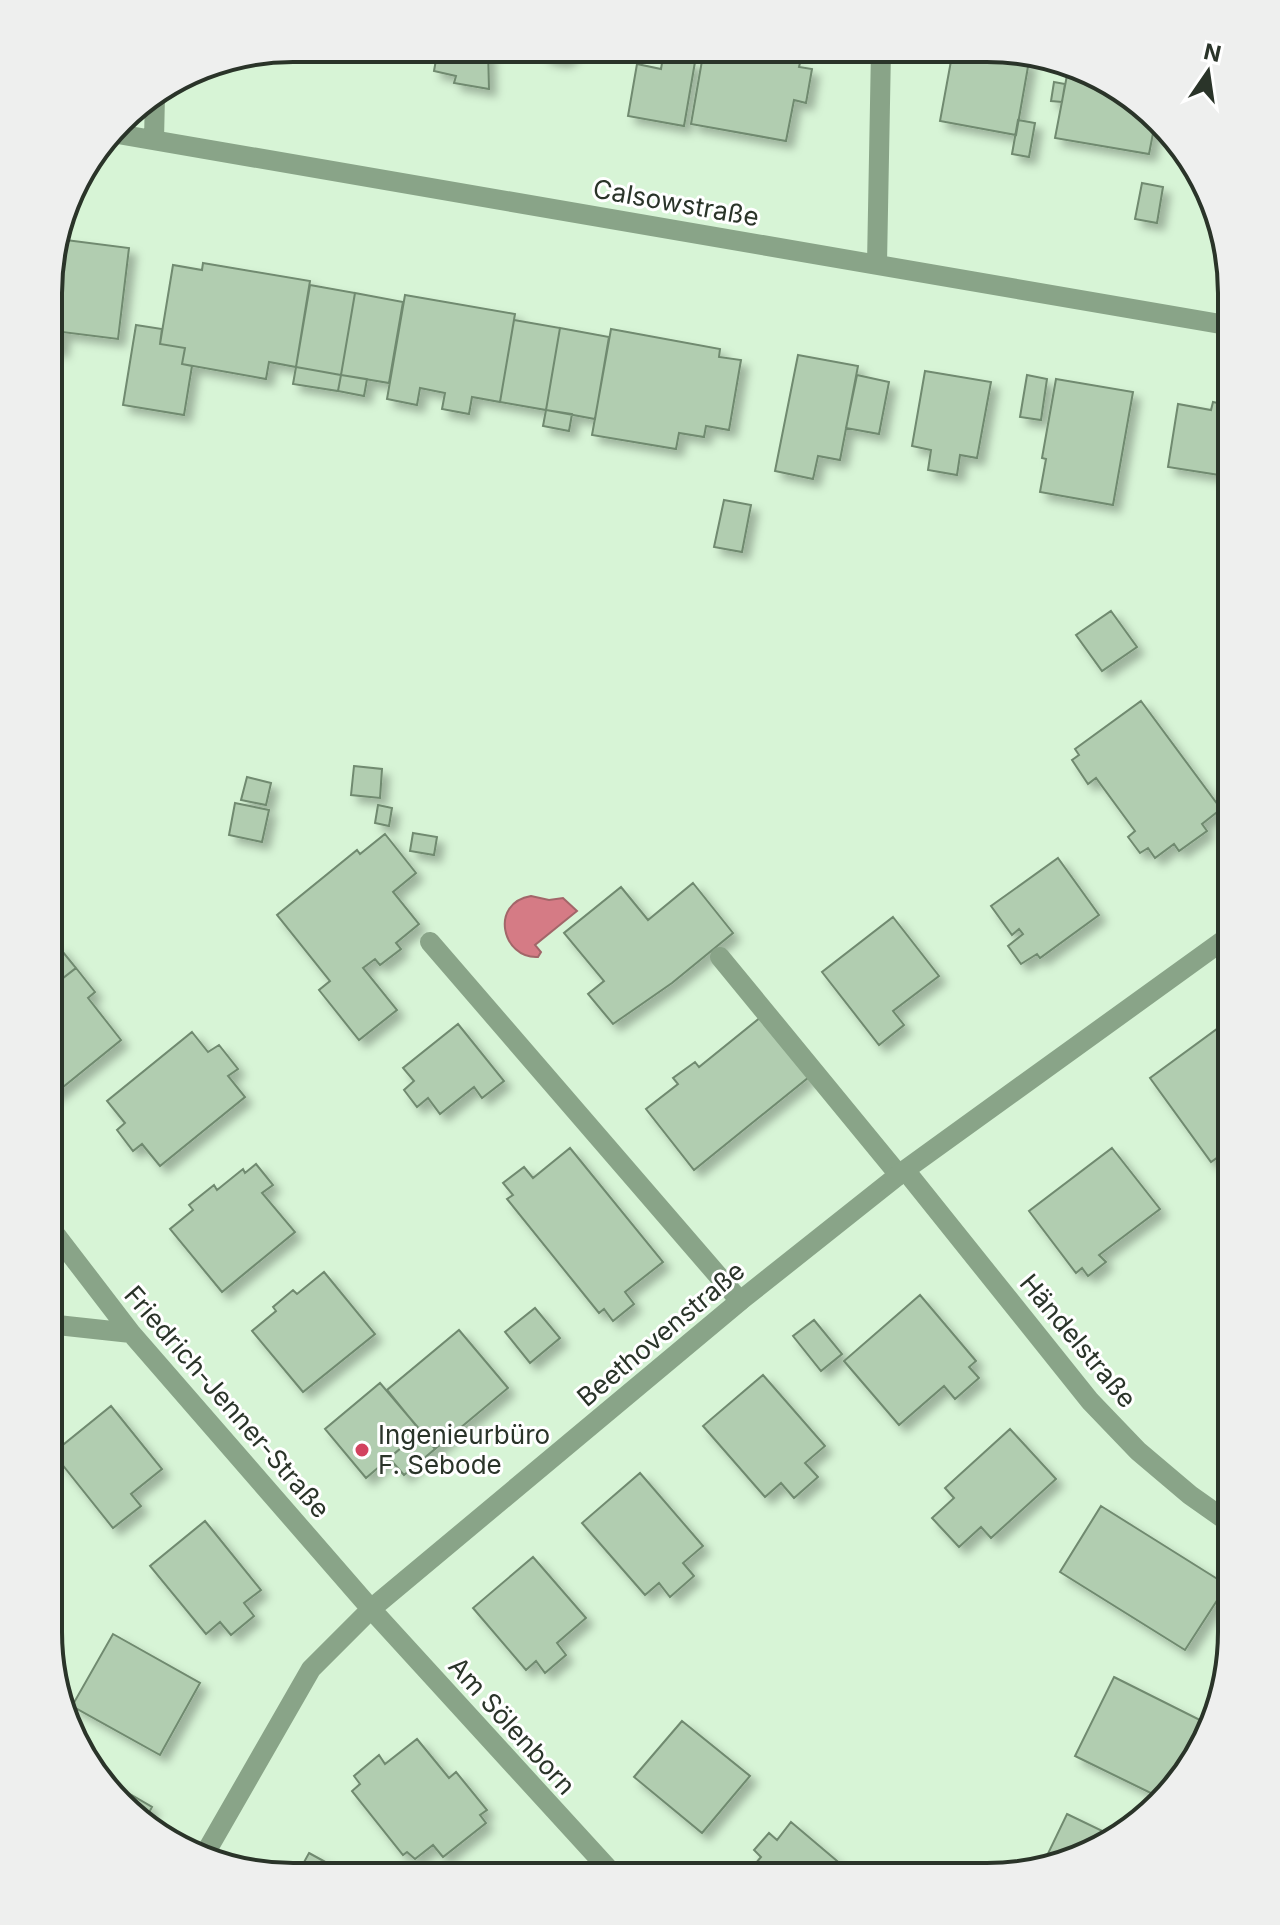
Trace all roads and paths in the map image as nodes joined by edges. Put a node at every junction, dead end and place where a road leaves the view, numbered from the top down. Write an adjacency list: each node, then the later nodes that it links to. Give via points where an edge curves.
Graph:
1 (881, 62): 5 (street)
2 (155, 109): 4 (street)
3 (125, 135): 4 (street, Calsowstraße)
4 (154, 140): 5 (street, Calsowstraße)
5 (877, 264): 6 (street, Calsowstraße)
6 (1218, 324)
7 (430, 942): 12 (street)
8 (1218, 944): 10 (street, Beethovenstraße)
9 (720, 957): 10 (street, Händelstraße)
10 (902, 1173): 12 (street, Beethovenstraße); 15 (street, Händelstraße, via 1090,1401 1138,1451)
11 (62, 1243): 14 (street, Friedrich-Jenner-Straße)
12 (740, 1301): 16 (street, Beethovenstraße)
13 (62, 1326): 14 (street)
14 (131, 1333): 16 (street, Friedrich-Jenner-Straße)
15 (1218, 1515)
16 (371, 1609): 17 (street, Beethovenstraße, via 311,1669); 18 (street, Am Sölenborn)
17 (209, 1846)
18 (603, 1863)

